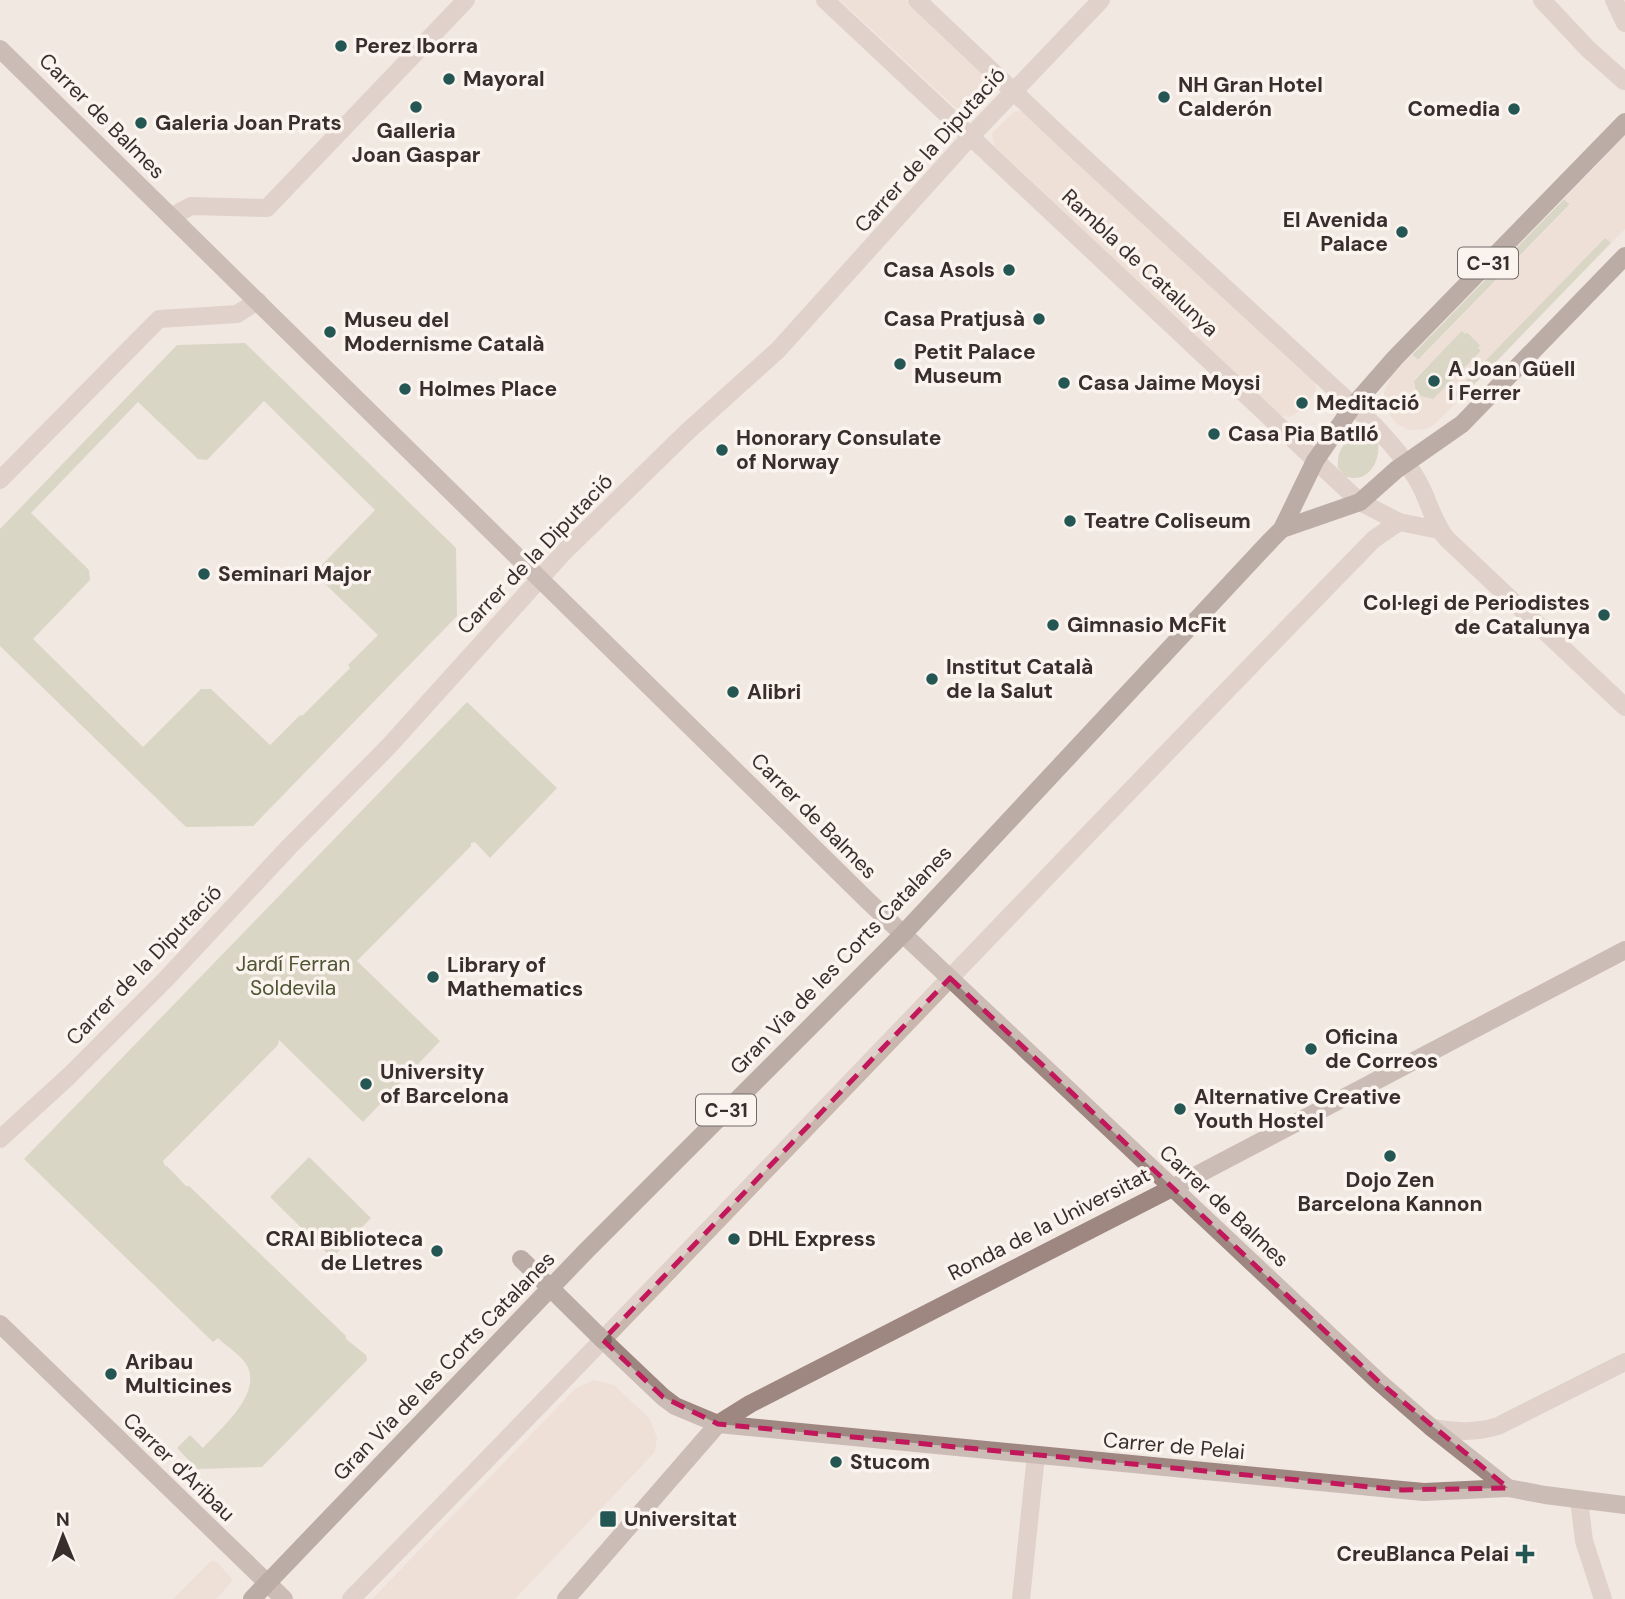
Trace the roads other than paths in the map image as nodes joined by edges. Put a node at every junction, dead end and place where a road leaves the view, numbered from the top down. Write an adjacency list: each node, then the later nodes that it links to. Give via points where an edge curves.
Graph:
1 (466, 0): 13 (street, via 267,208 191,206)
2 (825, 0): 12 (street, Rambla de Catalunya)
3 (917, 0): 10 (street, Rambla de Catalunya)
4 (1101, 0): 10 (street, Carrer de la Diputació)
5 (1542, 0): 9 (street)
6 (1614, 0): 7 (street)
7 (1625, 23)
8 (0, 49): 13 (main road, Carrer de Balmes)
9 (1625, 81)
10 (1013, 92): 12 (street, Carrer de la Diputació); 16 (street, Rambla de Catalunya)
11 (1625, 122): 16 (main road, Gran Via de les Corts Catalanes / C-31)
12 (971, 136): 17 (street, Rambla de Catalunya); 24 (street, Carrer de la Diputació, via 778,350)
13 (171, 217): 15 (main road, Carrer de Balmes)
14 (1625, 256): 18 (main road, Gran Via de les Corts Catalanes / C-31, via 1462,424)
15 (258, 301): 19 (street, via 237,314 159,319); 24 (main road, Carrer de Balmes)
16 (1353, 406): 17 (main road, Gran Via de les Corts Catalanes / C-31); 18 (street, Rambla de Catalunya)
17 (1315, 461): 20 (street, Rambla de Catalunya); 22 (main road, Gran Via de les Corts Catalanes / C-31)
18 (1408, 462): 20 (main road, Gran Via de les Corts Catalanes / C-31); 23 (street, Rambla de Catalunya)
19 (0, 480)
20 (1360, 502): 21 (street, Rambla de Catalunya); 22 (main road, Gran Via de les Corts Catalanes / C-31)
21 (1399, 522): 23 (street, Rambla de Catalunya); 28 (street, via 1374,539)
22 (1282, 529): 26 (main road, Gran Via de les Corts Catalanes / C-31)
23 (1439, 530): 25 (street, Rambla de Catalunya)
24 (540, 577): 26 (main road, Carrer de Balmes); 29 (street, Carrer de la Diputació, via 389,746 165,980)
25 (1625, 707)
26 (904, 934): 28 (main road, Carrer de Balmes); 32 (main road, Gran Via de les Corts Catalanes / C-31)
27 (1625, 950): 30 (main road, Ronda de la Universitat)
28 (950, 978): 30 (main road, Carrer de Balmes); 34 (street)
29 (0, 1139)
30 (1172, 1188): 36 (main road, Ronda de la Universitat); 37 (main road, Carrer de Balmes)
31 (521, 1259): 32 (main road)
32 (550, 1288): 34 (main road); 42 (main road, Gran Via de les Corts Catalanes / C-31)
33 (0, 1324): 42 (main road, Carrer d'Aribau)
34 (603, 1340): 36 (main road, Carrer de Pelai, via 675,1406); 45 (street)
35 (1625, 1362): 37 (street, via 1499,1426 1460,1433)
36 (718, 1424): 38 (main road, Carrer de Pelai); 46 (main road, Ronda de la Universitat)
37 (1432, 1428): 39 (main road, Carrer de Balmes)
38 (1036, 1455): 39 (main road, Carrer de Pelai, via 1418,1491); 47 (street)
39 (1508, 1488): 40 (main road, Carrer de Pelai)
40 (1579, 1500): 41 (main road, Carrer de Pelai); 48 (street, via 1584,1541)
41 (1625, 1505)
42 (267, 1583): 43 (main road, Gran Via de les Corts Catalanes / C-31); 44 (main road, Carrer d'Aribau)
43 (251, 1599)
44 (284, 1599)
45 (351, 1599)
46 (566, 1599)
47 (1021, 1599)
48 (1603, 1599)

